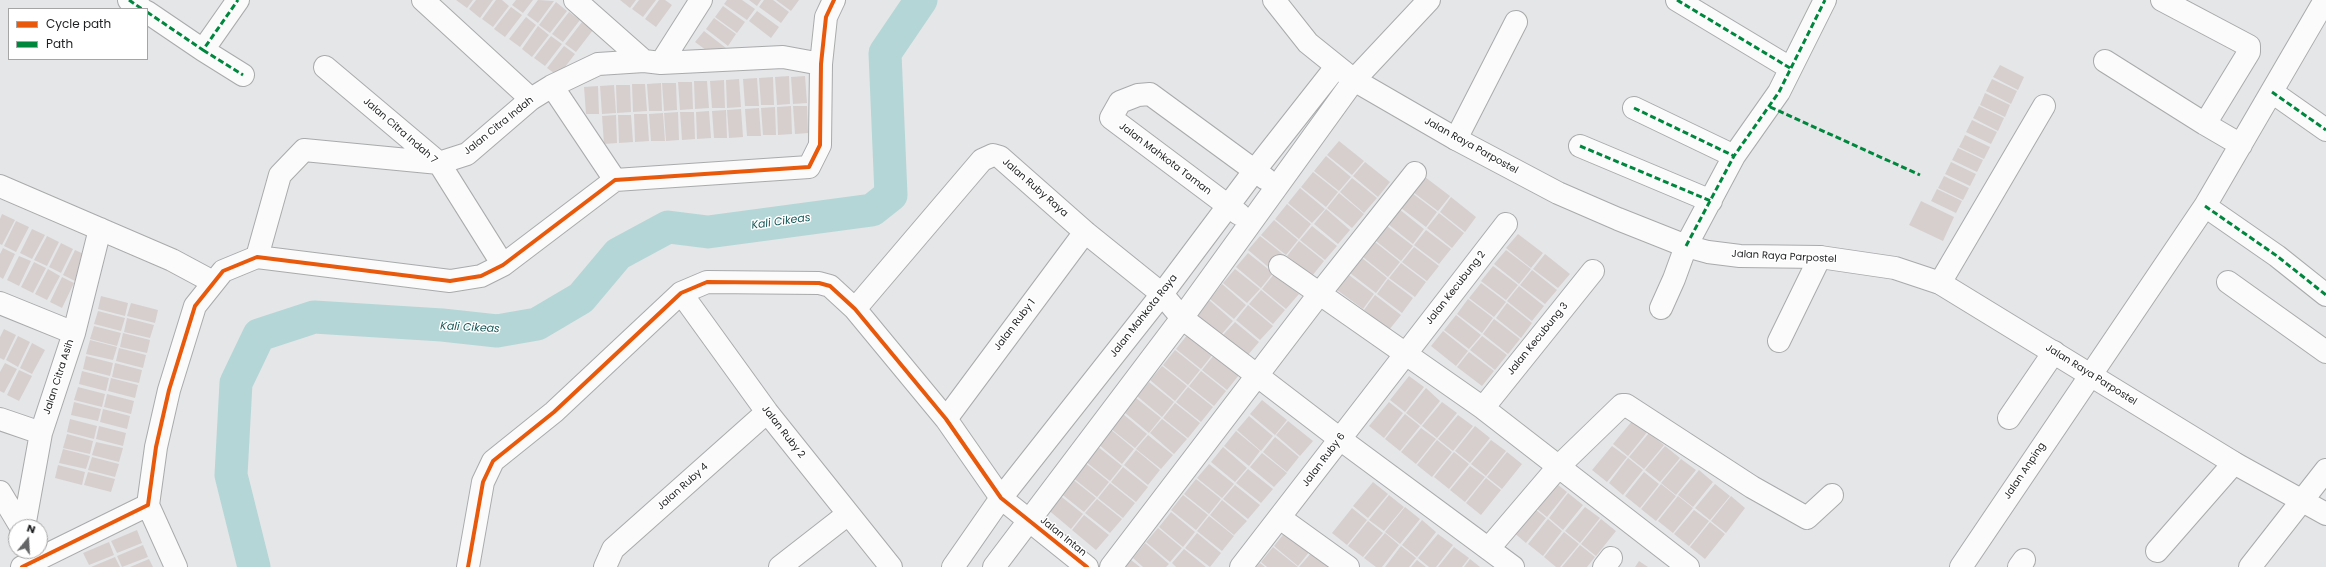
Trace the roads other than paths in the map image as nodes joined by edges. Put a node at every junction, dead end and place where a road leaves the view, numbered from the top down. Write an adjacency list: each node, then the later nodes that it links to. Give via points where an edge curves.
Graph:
1 (129, 0): 13 (street)
2 (238, 0): 16 (street)
3 (423, 0): 27 (street)
4 (575, 0): 18 (street)
5 (701, 0): 18 (street)
6 (834, 0): 19 (street, via 826,17)
7 (1274, 0): 21 (street, Jalan Raya Parpostel, via 1308,43)
8 (1429, 0): 24 (street)
9 (1678, 0): 22 (street)
10 (1825, 0): 22 (street)
11 (2325, 0): 26 (street, Jalan Anping)
12 (2174, 3): 30 (street, via 2249,46 2250,49)
13 (141, 8)
14 (148, 13): 16 (street)
15 (1516, 22): 32 (street)
16 (203, 50): 23 (street)
17 (2105, 60): 30 (street)
18 (653, 62): 19 (street, Jalan Citra Indah, via 783,57); 25 (street, Jalan Citra Indah, via 598,64)
19 (820, 64): 39 (street, via 820,145 809,167)
20 (325, 67): 36 (street, Jalan Citra Indah 7)
21 (1336, 67): 24 (street, Jalan Raya Parpostel); 37 (street, Jalan Mahkota Raya)
22 (1790, 68): 35 (street, via 1770,106)
23 (243, 75)
24 (1354, 80): 32 (street, Jalan Raya Parpostel); 41 (street)
25 (552, 86): 27 (street, Jalan Citra Indah); 39 (street)
26 (2272, 92): 31 (street); 33 (street, Jalan Anping)
27 (531, 100): 36 (street, Jalan Citra Indah, via 467,154)
28 (2044, 106): 57 (street)
29 (1634, 108): 35 (street)
30 (2205, 124): 33 (street)
31 (2326, 130)
32 (1456, 139): 49 (street, Jalan Raya Parpostel, via 1558,193)
33 (2241, 144): 44 (street, Jalan Anping)
34 (1580, 146): 42 (street)
35 (1734, 156): 42 (street)
36 (439, 163): 50 (street, Jalan Citra Indah, via 304,150 280,175); 52 (street, Jalan Citra Indah 7)
37 (1255, 170): 41 (street, Jalan Mahkota Taman); 43 (street, Jalan Mahkota Raya); 43 (street, Jalan Mahkota Taman, via 1150,94 1138,95 1120,102 1111,118)
38 (1415, 173): 59 (street)
39 (615, 180): 52 (street)
40 (0, 186): 47 (street)
41 (1276, 187): 45 (street)
42 (1711, 201): 49 (street)
43 (1227, 206): 45 (street, Jalan Mahkota Taman); 60 (street, Jalan Mahkota Raya)
44 (2204, 206): 61 (street, via 2277,256); 72 (street, Jalan Anping)
45 (1250, 223): 65 (street)
46 (1506, 224): 70 (street, Jalan Kecubung 2)
47 (100, 229): 55 (street, via 172,260); 66 (street, Jalan Citra Asih)
48 (1085, 232): 60 (street, Jalan Ruby Raya); 64 (street, Jalan Ruby Raya, via 1000,157 987,156); 77 (street, Jalan Ruby 1)
49 (1686, 246): 51 (street, Jalan Raya Parpostel, via 1740,256); 63 (street)
50 (257, 257): 52 (street, via 450,281 481,276); 55 (street, via 223,271)
51 (1820, 257): 57 (street, Jalan Raya Parpostel, via 1895,268); 67 (street)
52 (503, 265)
53 (1280, 266): 59 (street)
54 (1593, 271): 73 (street, Jalan Kecubung 3)
55 (213, 282): 87 (street, via 195,306 169,390 156,447)
56 (2228, 282): 69 (street)
57 (1940, 283): 68 (street, Jalan Raya Parpostel)
58 (681, 293): 64 (street, Jalan Intan, via 706,282 819,283 830,286); 74 (street, Jalan Ruby 2); 99 (street, Jalan Intan, via 554,412 493,461 483,482)
59 (1320, 293): 70 (street); 71 (street)
60 (1162, 294): 65 (street, Jalan Ruby Raya); 85 (street, Jalan Mahkota Raya)
61 (2326, 295)
62 (0, 303): 66 (street)
63 (1661, 308)
64 (855, 309): 77 (street, Jalan Intan)
65 (1182, 318): 71 (street, Jalan Ruby Raya); 93 (street)
66 (74, 333): 78 (street, Jalan Citra Asih)
67 (1779, 341)
68 (2054, 352): 72 (street, Jalan Raya Parpostel); 75 (street)
69 (2326, 352)
70 (1406, 353): 73 (street); 79 (street, Jalan Ruby 6)
71 (1257, 376): 79 (street, Jalan Ruby Raya); 106 (street)
72 (2091, 376): 80 (street, Jalan Raya Parpostel); 111 (street, Jalan Anping)
73 (1483, 408): 81 (street)
74 (767, 412): 88 (street, Jalan Ruby 2); 100 (street, Jalan Ruby 4, via 613,549)
75 (2009, 418)
76 (0, 419): 78 (street)
77 (946, 419): 85 (street, Jalan Intan)
78 (41, 433): 92 (street, Jalan Citra Asih)
79 (1340, 439): 90 (street, Jalan Ruby 6); 94 (street, Jalan Ruby Raya)
80 (2234, 463): 86 (street, Jalan Raya Parpostel); 95 (street)
81 (1559, 466): 84 (street, via 1622,404 1752,487 1807,518); 94 (street); 110 (street)
82 (2326, 470): 86 (street)
83 (0, 492): 91 (street)
84 (1832, 495)
85 (1001, 498): 93 (street, Jalan Intan); 103 (street, Jalan Mahkota Raya)
86 (2301, 501): 89 (street, Jalan Raya Parpostel); 112 (street)
87 (148, 505): 96 (street); 98 (street)
88 (848, 514): 101 (street); 102 (street, Jalan Ruby 2)
89 (2326, 514)
90 (1280, 518): 107 (street, Jalan Ruby 6); 108 (street)
91 (17, 519)
92 (24, 519)
93 (1029, 520): 104 (street); 105 (street, Jalan Intan)
94 (1489, 548): 109 (street, Jalan Ruby Raya)
95 (2156, 551)
96 (60, 559): 97 (street)
97 (22, 567)
98 (176, 567)
99 (468, 567)
100 (605, 567)
101 (780, 567)
102 (891, 567)
103 (953, 567)
104 (994, 567)
105 (1087, 567)
106 (1111, 567)
107 (1241, 567)
108 (1348, 567)
109 (1513, 567)
110 (1688, 567)
111 (1961, 567)
112 (2250, 567)

